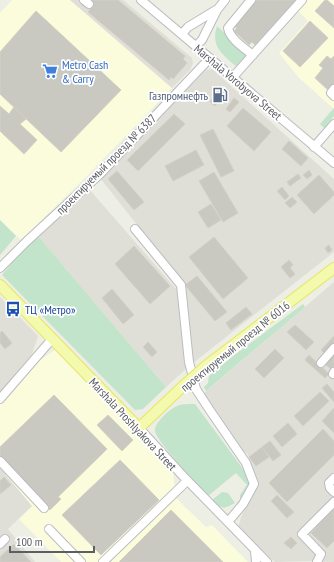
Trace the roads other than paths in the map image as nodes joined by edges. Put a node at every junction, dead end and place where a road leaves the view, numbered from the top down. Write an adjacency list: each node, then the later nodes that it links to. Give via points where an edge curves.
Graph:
1 (141, 0): 6 (street, Marshala Vorobyova Street)
2 (225, 0): 5 (street)
3 (251, 0): 8 (street, via 228,28 231,36)
4 (302, 0): 8 (street)
5 (217, 10): 6 (street, via 188,27); 7 (street, via 202,40)
6 (182, 34): 7 (street, Marshala Vorobyova Street)
7 (196, 46): 9 (street, Marshala Vorobyova Street)
8 (252, 55): 10 (street)
9 (210, 58): 10 (street, Marshala Vorobyova Street); 17 (street, проектируемый проезд № 6387, via 101,173)
10 (233, 77): 14 (street, Marshala Vorobyova Street)
11 (334, 90): 12 (street, via 331,93)
12 (334, 96)
13 (334, 124): 14 (street)
14 (314, 147): 15 (street, Marshala Vorobyova Street)
15 (334, 163)
16 (135, 229): 31 (street, via 181,285 189,362 196,389 246,463 254,484 243,504)
17 (0, 268)
18 (334, 268): 24 (main road, проектируемый проезд № 6016, bridge, via 206,366)
19 (0, 285): 20 (main road, Marshala Proshlyakova Street)
20 (52, 339): 23 (street); 24 (main road, Marshala Proshlyakova Street)
21 (334, 348): 22 (street)
22 (321, 364)
23 (0, 399)
24 (139, 428): 27 (street, Marshala Proshlyakova Street)
25 (0, 460): 30 (street)
26 (334, 478): 28 (street, via 329,483)
27 (187, 481): 31 (street, Marshala Proshlyakova Street); 35 (street)
28 (334, 492)
29 (334, 502): 38 (street, via 302,534 321,554)
30 (44, 508)
31 (228, 522): 33 (street, Marshala Proshlyakova Street)
32 (49, 529): 34 (street)
33 (255, 551): 36 (street); 37 (street, Marshala Proshlyakova Street)
34 (81, 562)
35 (103, 562)
36 (255, 562)
37 (267, 562)
38 (317, 562)

